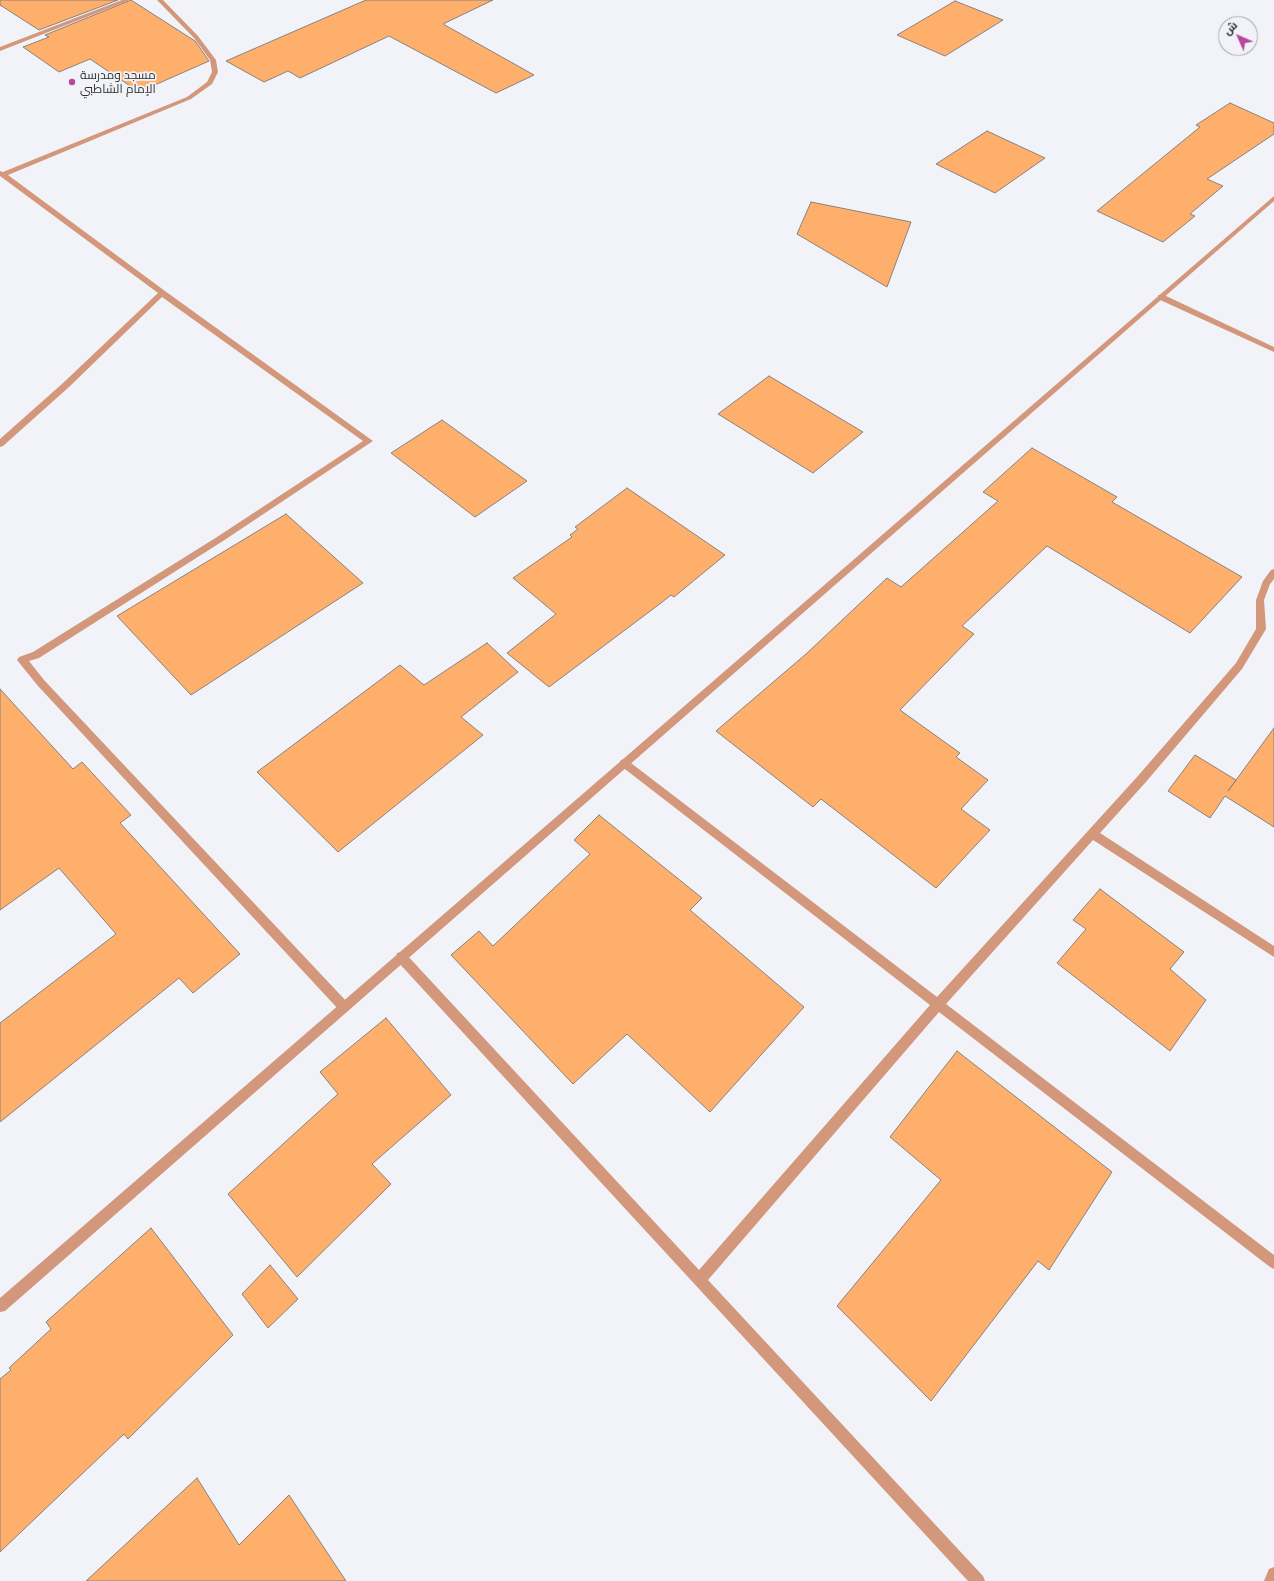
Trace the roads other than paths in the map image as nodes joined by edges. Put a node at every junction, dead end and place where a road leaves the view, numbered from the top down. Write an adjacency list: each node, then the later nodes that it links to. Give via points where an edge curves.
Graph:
1 (127, 0): 3 (street)
2 (160, 0): 4 (street, via 196,36 213,60 215,72 210,83 189,98)
3 (0, 49)
4 (1, 174): 6 (street)
5 (1274, 198): 7 (street)
6 (162, 293): 9 (street); 16 (street, via 369,442 213,543 36,654 22,660)
7 (1161, 297): 8 (street); 11 (street)
8 (1274, 350)
9 (0, 444)
10 (1274, 572): 12 (street, via 1266,583 1260,600 1261,629 1239,666)
11 (624, 763): 14 (street); 15 (street)
12 (1093, 834): 13 (street); 15 (street)
13 (1274, 952)
14 (401, 957): 16 (street); 18 (street)
15 (938, 1004): 17 (street); 18 (street)
16 (344, 1006): 19 (street)
17 (1274, 1263)
18 (699, 1280): 21 (street)
19 (0, 1306)
20 (1274, 1574): 22 (street)
21 (978, 1581)
22 (1271, 1581)

